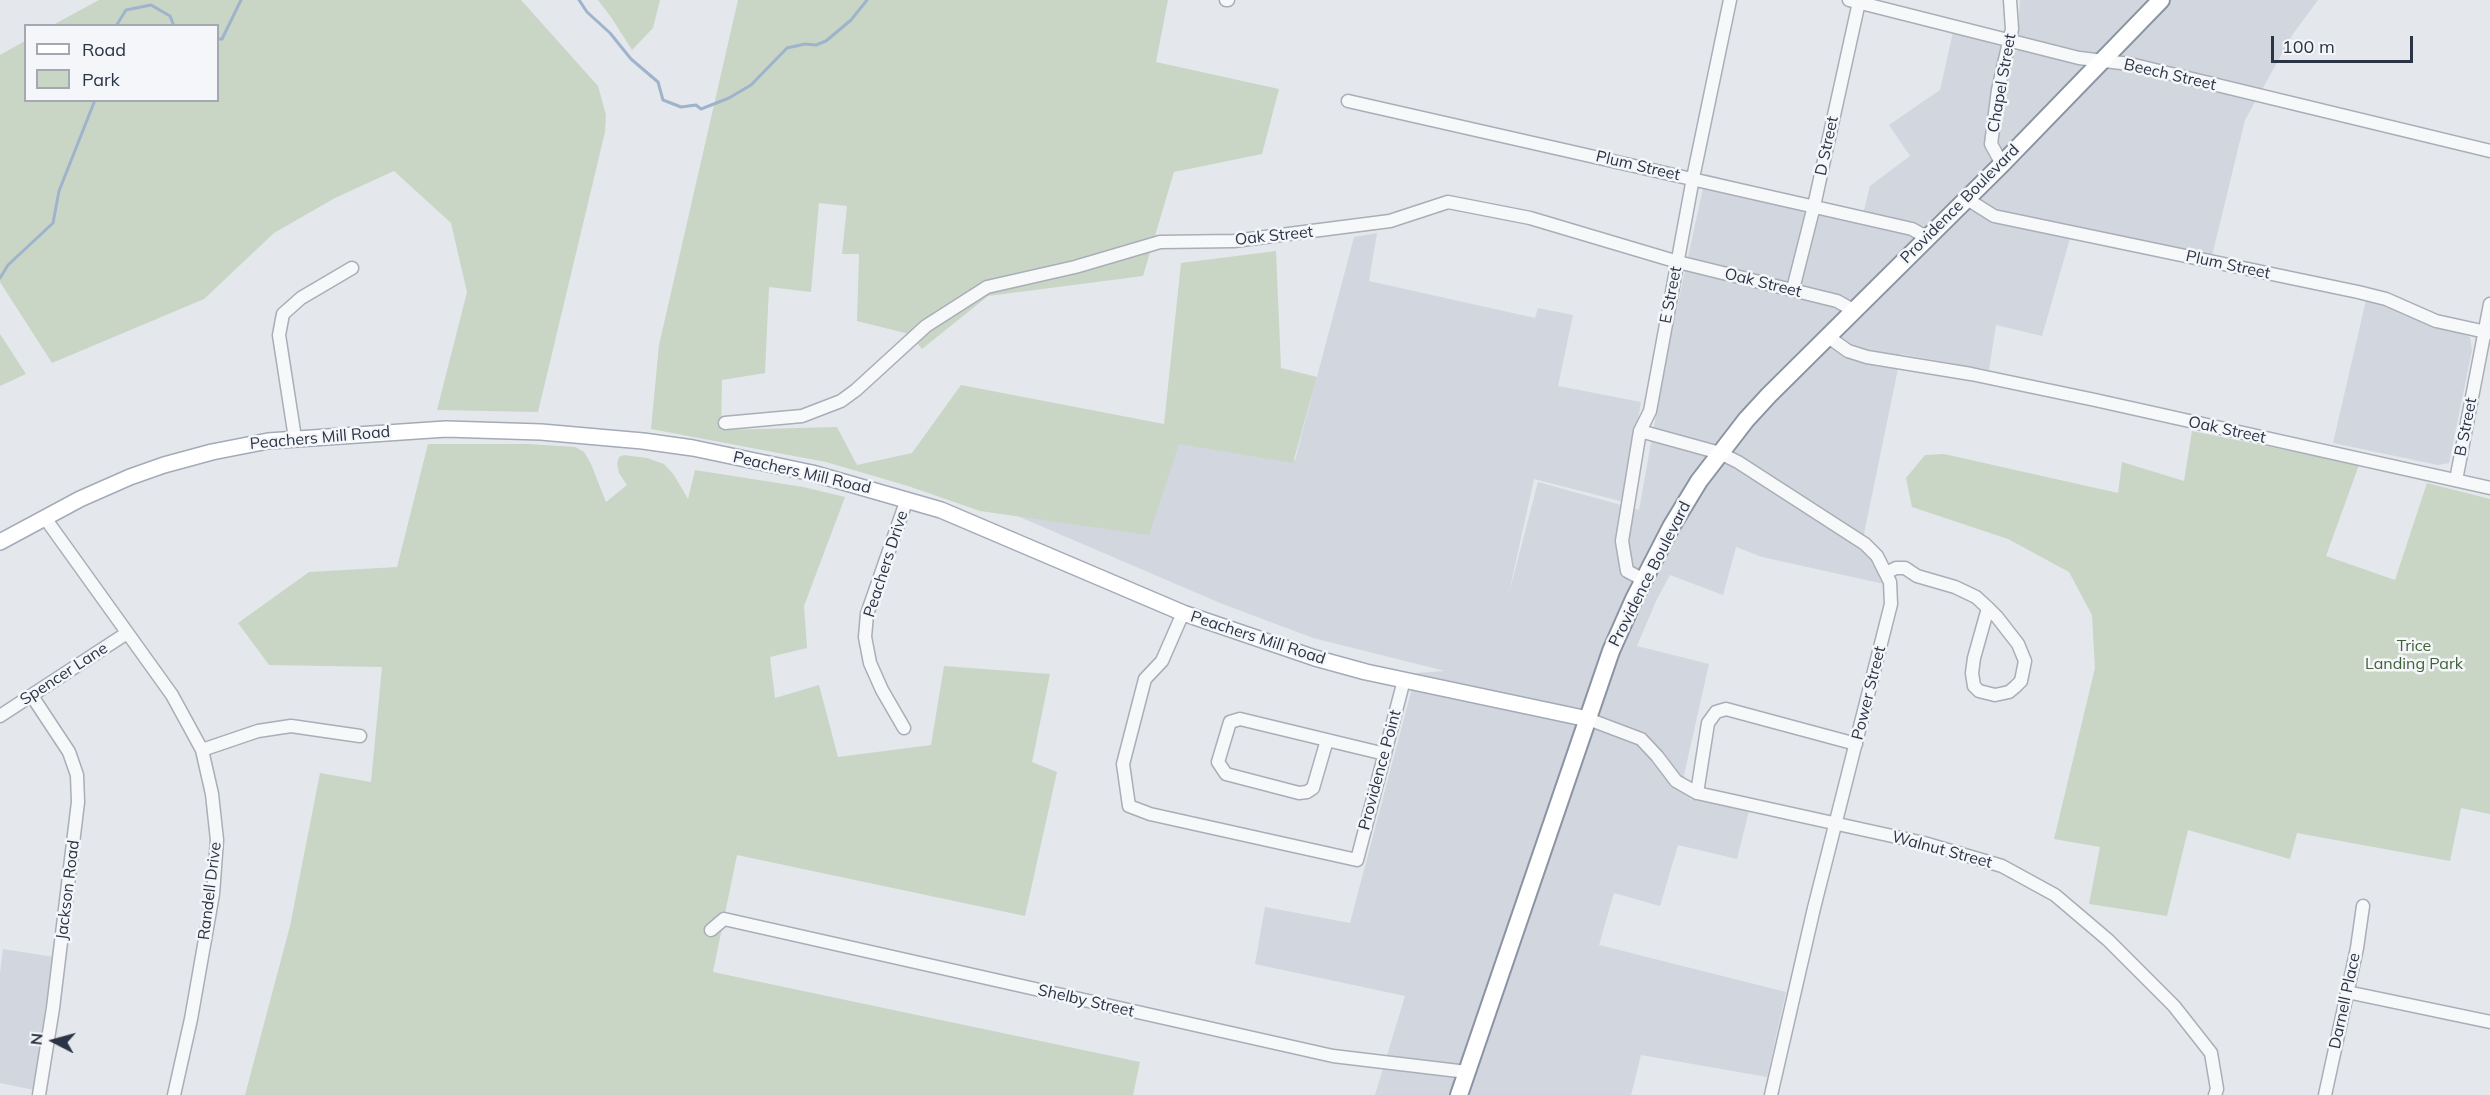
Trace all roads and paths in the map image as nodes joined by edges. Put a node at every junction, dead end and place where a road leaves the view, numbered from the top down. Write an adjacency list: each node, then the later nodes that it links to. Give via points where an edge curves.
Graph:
1 (1730, 0): 10 (street, E Street)
2 (2010, 0): 5 (street, Chapel Street, via 2012,29)
3 (2161, 0): 6 (highway, Providence Boulevard)
4 (1854, 1): 5 (street, Beech Street); 12 (street, D Street)
5 (2008, 41): 6 (street, Beech Street); 9 (street, Chapel Street, via 1991,144)
6 (2101, 62): 8 (street, Beech Street, via 2130,64); 9 (highway, Providence Boulevard)
7 (1348, 101): 10 (street, Plum Street)
8 (2490, 151)
9 (2002, 164): 11 (highway, Providence Boulevard)
10 (1693, 178): 12 (street, Plum Street); 14 (street, E Street)
11 (1967, 199): 13 (highway, Providence Boulevard); 19 (street, Plum Street, via 1995,216 2358,292 2386,299 2436,321)
12 (1814, 206): 13 (street, Plum Street, via 1912,229); 16 (street, D Street)
13 (1926, 237): 18 (highway, Providence Boulevard)
14 (1678, 262): 16 (street, Oak Street); 21 (street, Oak Street, via 1530,218 1448,202 1380,223 1234,241 1160,242 987,287 926,326 841,401 802,416); 22 (street, E Street, via 1650,411)
15 (352, 268): 23 (street, via 301,298 284,314 279,335)
16 (1793, 289): 18 (street, Oak Street, via 1837,301)
17 (2490, 304): 19 (street, B Street)
18 (1853, 310): 20 (highway, Providence Boulevard)
19 (2488, 332): 25 (street, B Street)
20 (1827, 336): 24 (highway, Providence Boulevard, via 1756,408); 25 (street, Oak Street, via 1848,351 1867,357 2050,391)
21 (725, 423)
22 (1640, 431): 24 (street, Power Street); 31 (street, E Street, via 1622,541 1627,571)
23 (295, 438): 27 (main road, Peachers Mill Road, via 397,430 486,429 644,441 812,473); 28 (main road, Peachers Mill Road, via 244,445 164,465 103,488)
24 (1720, 453): 30 (street, Power Street, via 1865,544); 31 (highway, Providence Boulevard, via 1671,527)
25 (2456, 480): 26 (street, Oak Street)
26 (2490, 488)
27 (907, 500): 33 (main road, Peachers Mill Road, via 977,523); 39 (street, Peachers Drive, via 867,614 865,637 870,663)
28 (45, 518): 29 (main road, Peachers Mill Road); 34 (street, Randell Drive)
29 (0, 542)
30 (1886, 573): 32 (street, via 1905,568 1976,597); 42 (street, Power Street, via 1892,598)
31 (1644, 580): 38 (highway, Providence Boulevard, via 1611,651)
32 (1988, 608): 32 (street, via 1972,673 1979,691 1995,695 2016,687 2025,661 2018,644)
33 (1183, 613): 35 (main road, Peachers Mill Road, via 1315,658); 44 (street, Providence Point, via 1162,661 1144,680 1123,764 1129,806 1190,825 1357,860)
34 (127, 633): 36 (street, Spencer Lane); 43 (street, Randell Drive, via 172,694)
35 (1404, 680): 38 (main road, Peachers Mill Road); 44 (street, Providence Point)
36 (32, 696): 37 (street, Spencer Lane); 52 (street, Jackson Road, via 69,752 77,775 78,802)
37 (0, 716)
38 (1588, 719): 45 (street, Walnut Street, via 1641,739 1676,782); 51 (highway, Providence Boulevard)
39 (904, 729)
40 (360, 736): 43 (street, via 291,726 258,731)
41 (1327, 740): 41 (street, via 1240,718 1230,722 1218,762 1226,774 1307,792 1313,788); 44 (street)
42 (1856, 744): 45 (street, via 1726,709 1716,712 1708,723); 46 (street, Power Street)
43 (202, 750): 53 (street, Randell Drive, via 218,840 213,894)
44 (1385, 754)
45 (1697, 793): 46 (street, Walnut Street)
46 (1835, 824): 55 (street, Power Street); 56 (street, Walnut Street, via 1924,843 2002,866 2055,895 2108,940 2180,1013 2211,1053)
47 (2363, 906): 49 (street, Darnell Place)
48 (711, 930): 51 (street, Shelby Street, via 724,920 1333,1056)
49 (2347, 992): 50 (street); 57 (street, Darnell Place)
50 (2490, 1022)
51 (1467, 1072): 54 (highway, Providence Boulevard)
52 (39, 1095)
53 (174, 1095)
54 (1459, 1095)
55 (1771, 1095)
56 (2215, 1095)
57 (2325, 1095)

